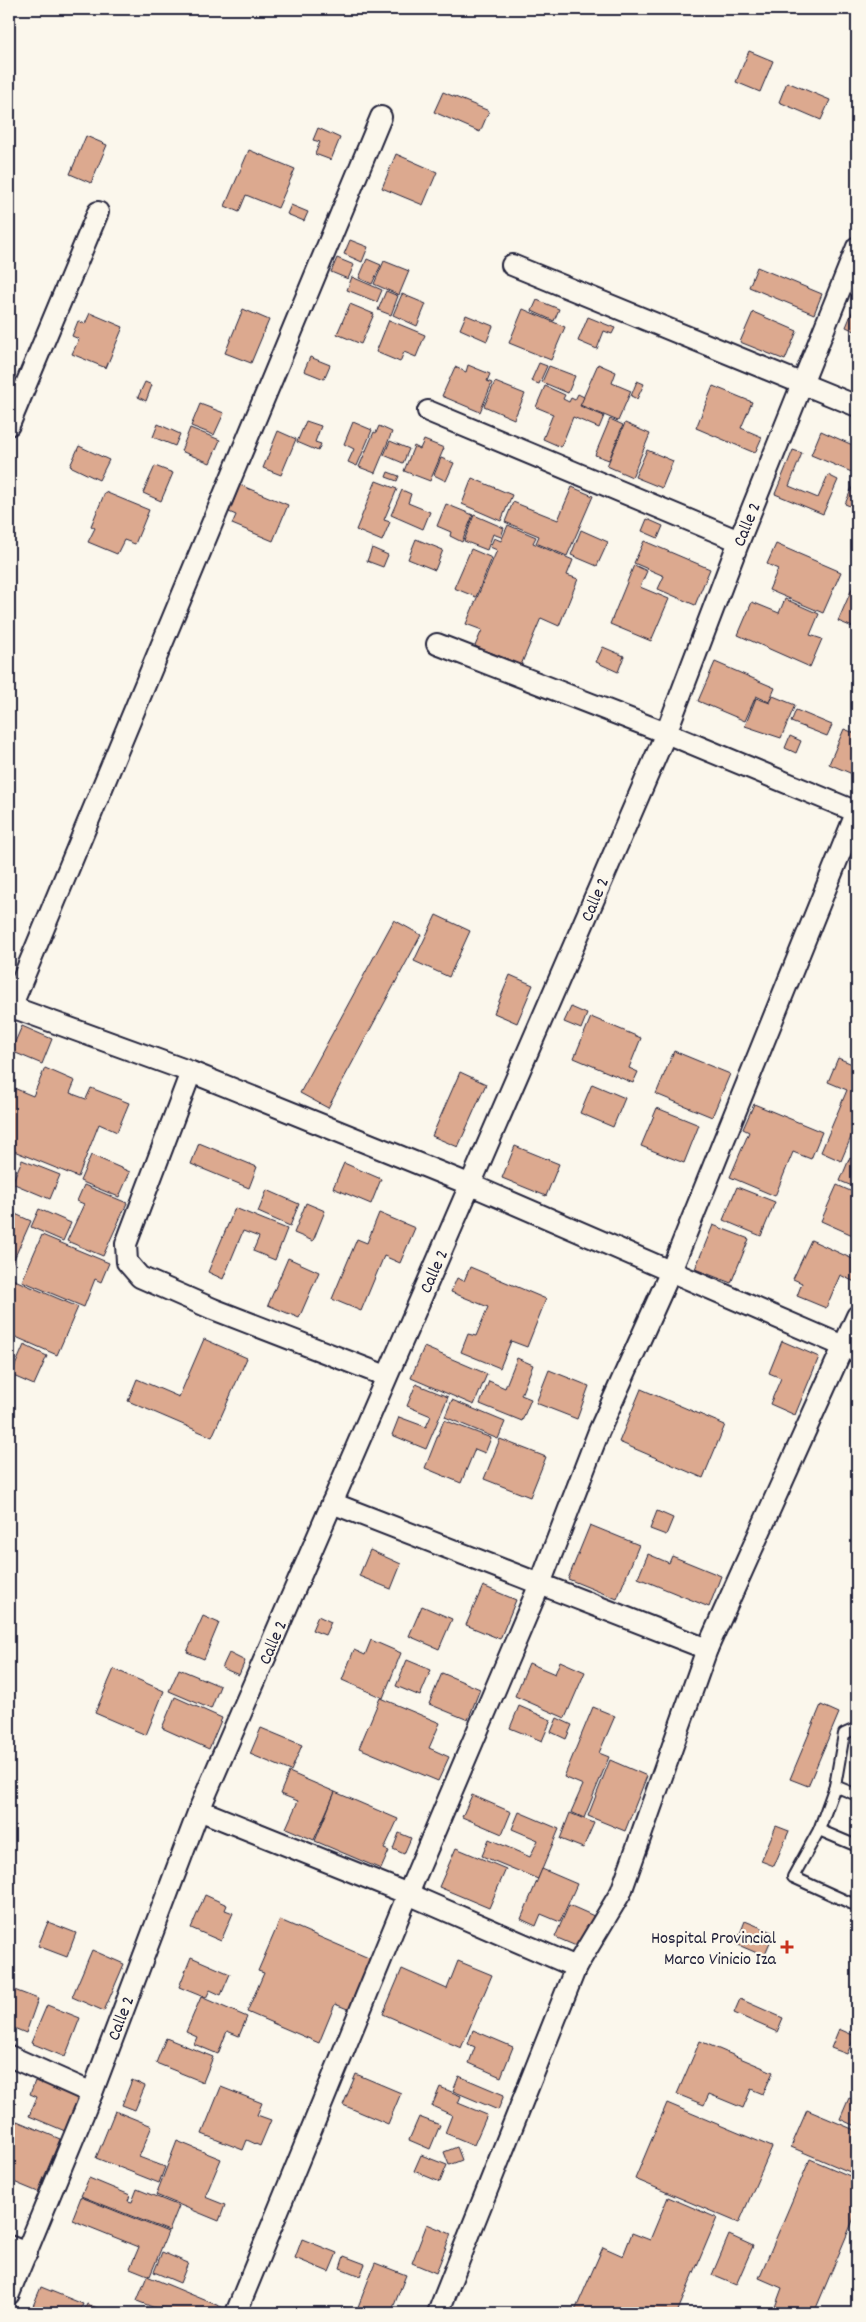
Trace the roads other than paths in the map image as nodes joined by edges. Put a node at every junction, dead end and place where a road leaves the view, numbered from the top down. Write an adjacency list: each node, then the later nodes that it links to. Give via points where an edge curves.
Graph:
1 (381, 117): 13 (street)
2 (98, 212): 8 (street)
3 (857, 247): 5 (street, Calle 2)
4 (512, 265): 5 (street)
5 (804, 384): 6 (street); 9 (street, Calle 2)
6 (857, 406)
7 (428, 411): 9 (street)
8 (9, 425)
9 (739, 541): 11 (street, Calle 2)
10 (436, 644): 11 (street)
11 (666, 733): 12 (street); 15 (street, Calle 2)
12 (857, 812): 16 (street)
13 (10, 1009): 14 (street)
14 (191, 1072): 15 (street); 19 (street, via 126,1244 128,1262 140,1276 213,1309)
15 (471, 1185): 16 (street); 19 (street, Calle 2)
16 (671, 1272): 18 (street); 21 (street, via 599,1431)
17 (857, 1316): 18 (street)
18 (851, 1350): 22 (street)
19 (386, 1376): 20 (street, Calle 2)
20 (332, 1503): 21 (street); 26 (street, Calle 2)
21 (540, 1584): 22 (street); 29 (street)
22 (707, 1648): 31 (street, via 621,1892)
23 (857, 1728): 24 (lane, via 844,1734)
24 (835, 1786): 25 (lane); 27 (lane)
25 (857, 1795)
26 (199, 1810): 29 (street); 33 (street, Calle 2)
27 (819, 1830): 28 (lane); 30 (lane, via 793,1877)
28 (857, 1846)
29 (408, 1894): 31 (street); 36 (street)
30 (857, 1906)
31 (576, 1967): 37 (street)
32 (9, 2056): 33 (street)
33 (92, 2092): 34 (street, Calle 2)
34 (18, 2249): 35 (street, Calle 2)
35 (9, 2294)
36 (236, 2313)
37 (438, 2313)

